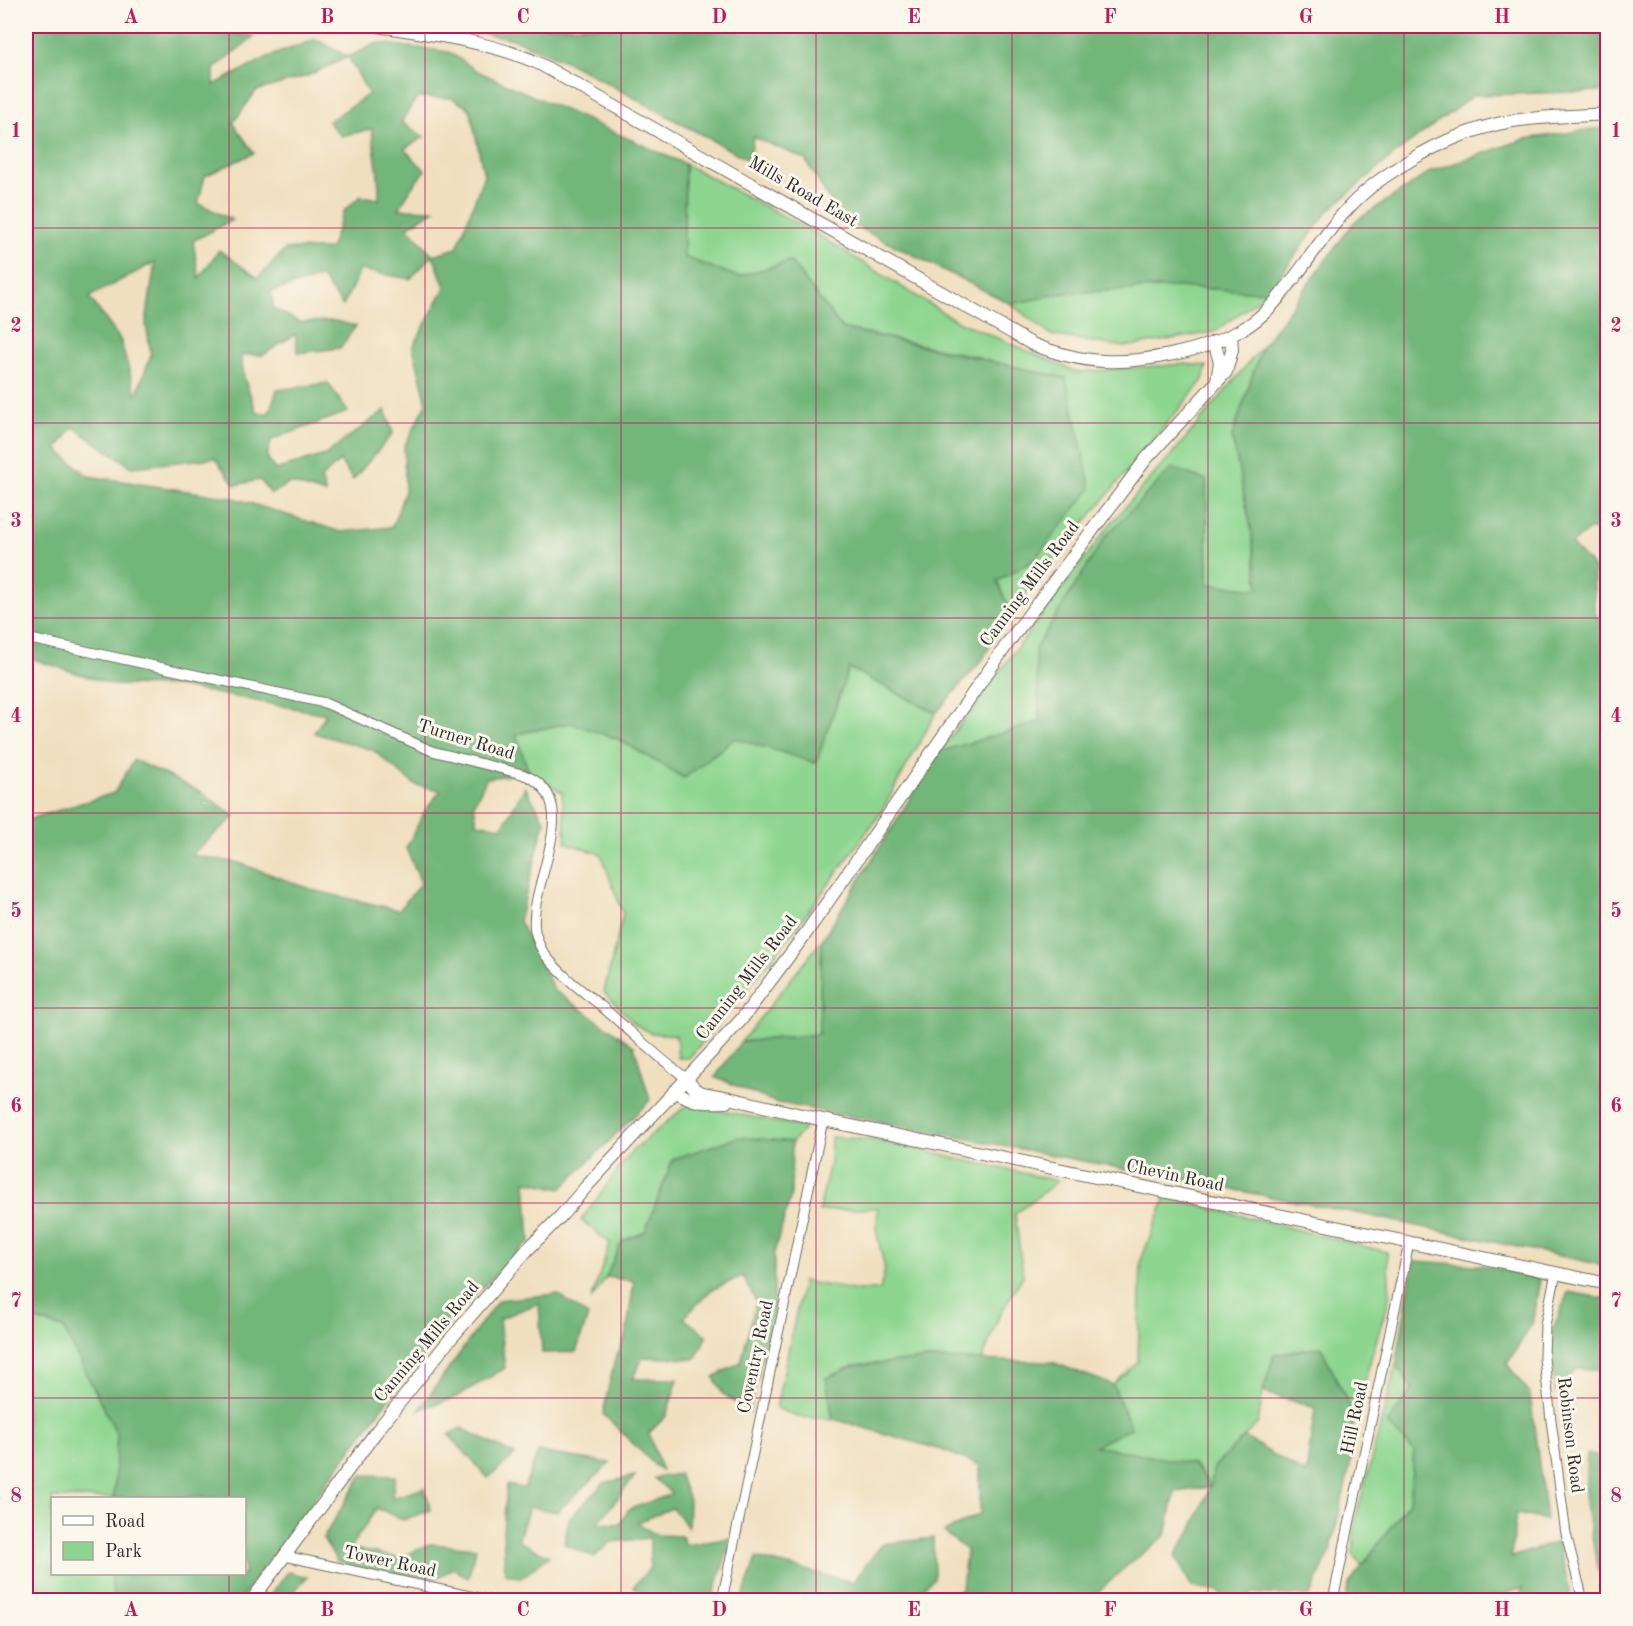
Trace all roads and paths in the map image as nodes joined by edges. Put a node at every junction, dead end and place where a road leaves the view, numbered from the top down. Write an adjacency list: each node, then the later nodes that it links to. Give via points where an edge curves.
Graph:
1 (378, 26): 4 (main road, Mills Road East, via 487,46 540,64 1044,348 1086,359 1113,361 1149,358)
2 (1608, 114): 3 (main road, via 1496,124 1451,139 1410,160 1352,203 1275,302 1255,321)
3 (1231, 335): 4 (main road); 5 (main road, Canning Mills Road, via 1229,364)
4 (1214, 342): 5 (main road, via 1220,362)
5 (1218, 381): 7 (main road, Canning Mills Road, via 1146,459 1010,639 756,1001)
6 (26, 638): 7 (street, Turner Road, via 325,703 432,751 534,780 551,797 555,816 535,915 542,951 566,977)
7 (687, 1079): 8 (main road, Canning Mills Road); 9 (main road, Chevin Road, via 702,1093)
8 (674, 1091): 9 (main road, Chevin Road, via 704,1103); 14 (main road, Canning Mills Road, via 447,1343)
9 (736, 1101): 10 (main road, Chevin Road)
10 (823, 1120): 11 (main road, Chevin Road); 17 (street, Coventry Road)
11 (1409, 1243): 12 (main road, Chevin Road); 18 (street, Hill Road)
12 (1556, 1273): 13 (main road, Chevin Road); 19 (street, Robinson Road, via 1545,1326 1544,1358 1566,1534)
13 (1608, 1284)
14 (285, 1556): 15 (main road, Canning Mills Road); 16 (street, Tower Road)
15 (252, 1600)
16 (488, 1600)
17 (722, 1600)
18 (1333, 1600)
19 (1583, 1600)

